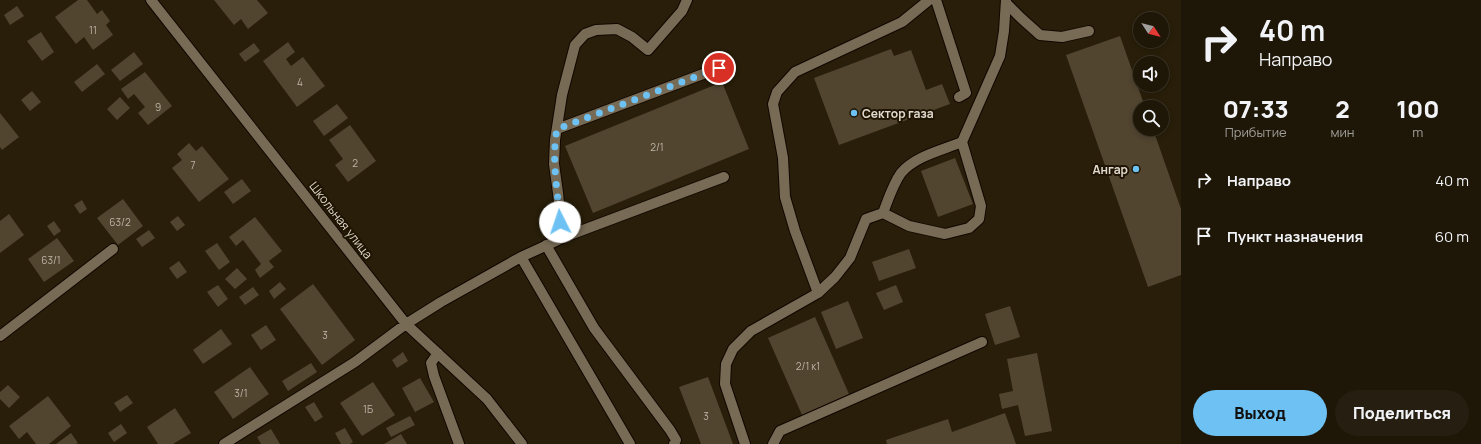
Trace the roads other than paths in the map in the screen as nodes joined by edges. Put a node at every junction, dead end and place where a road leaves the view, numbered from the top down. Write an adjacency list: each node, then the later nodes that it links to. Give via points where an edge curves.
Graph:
1 (151, 0): 18 (street, Школьная улица)
2 (687, 0): 9 (street, via 682,11 648,50 617,29 596,30 585,34 575,45 562,95)
3 (929, 0): 17 (street, via 902,22 795,72 777,92 773,104 783,158 785,197)
4 (936, 0): 8 (street, via 966,93)
5 (1006, 1): 6 (street, via 1040,35 1062,37); 10 (street, via 1000,56)
6 (1089, 31)
7 (719, 68): 9 (street)
8 (959, 97)
9 (557, 129): 13 (street, via 554,164 560,222)
10 (962, 142): 12 (street, via 920,158 902,173); 12 (street, via 981,206 979,219 969,228 945,234 908,226)
11 (724, 176): 13 (street)
12 (883, 213): 17 (street, via 866,219 850,258)
13 (567, 236): 14 (street)
14 (546, 245): 16 (street); 26 (street, via 594,328 670,430 676,440)
15 (113, 249): 19 (street)
16 (521, 257): 18 (street); 25 (street)
17 (818, 293): 27 (street, via 751,331 733,349 726,364 725,384)
18 (406, 324): 21 (street, Школьная улица); 22 (street, via 355,362)
19 (0, 336)
20 (982, 342): 28 (street, via 780,431)
21 (438, 353): 23 (street, via 431,363); 24 (street, Школьная улица, via 487,399)
22 (224, 444)
23 (459, 444)
24 (522, 444)
25 (630, 444)
26 (674, 444)
27 (745, 444)
28 (773, 444)

